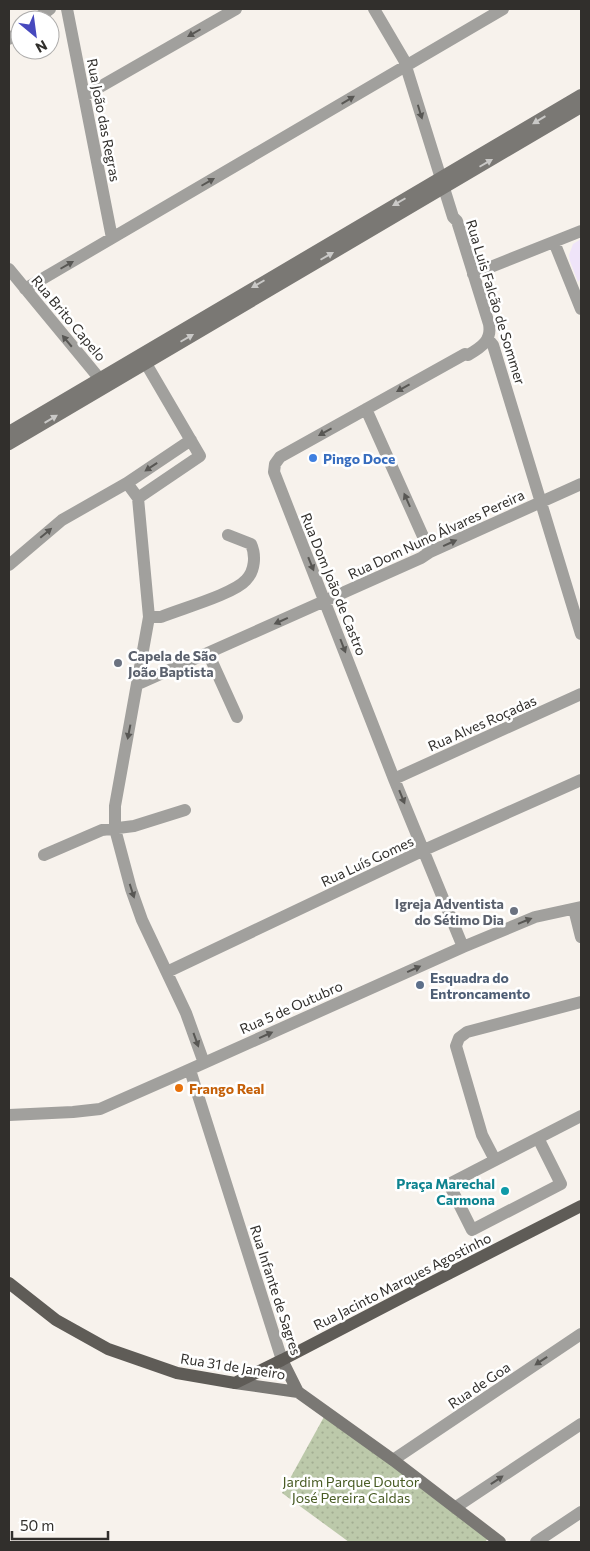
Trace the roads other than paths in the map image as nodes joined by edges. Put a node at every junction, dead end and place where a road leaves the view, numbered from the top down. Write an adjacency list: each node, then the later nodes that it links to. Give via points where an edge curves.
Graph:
1 (67, 9): 7 (street, Rua João das Regras)
2 (236, 9): 7 (street, one-way to 7)
3 (374, 9): 5 (street, Rua Luis Falcão de Sommer)
4 (503, 9): 5 (street)
5 (406, 66): 9 (street, Rua Luis Falcão de Sommer, one-way to 9); 11 (street, one-way to 5)
6 (581, 95): 9 (street, one-way to 9)
7 (84, 96): 11 (street, Rua João das Regras)
8 (581, 107): 9 (street, one-way to 8)
9 (442, 182): 14 (street, Rua Luis Falcão de Sommer); 18 (street)
10 (581, 232): 12 (street)
11 (112, 238): 15 (street, one-way to 11)
12 (554, 242): 14 (street); 16 (street)
13 (9, 269): 15 (street, Rua Brito Capelo)
14 (473, 274): 17 (street, Rua Luis Falcão de Sommer, via 489,324)
15 (26, 289): 19 (street, Rua Brito Capelo, one-way to 15)
16 (581, 309)
17 (488, 339): 20 (street, Rua Dom João de Castro, one-way to 20, via 468,355); 27 (street, Rua Luis Falcão de Sommer, via 493,345)
18 (142, 358): 19 (street); 22 (street)
19 (102, 382): 21 (street); 23 (street, one-way to 19)
20 (366, 409): 29 (street, one-way to 20); 32 (street, Rua Dom João de Castro, one-way to 32, via 280,457 275,464 274,472)
21 (9, 432)
22 (191, 440): 24 (street, one-way to 24); 26 (street, via 200,456)
23 (9, 444)
24 (127, 483): 26 (street); 30 (street, one-way to 24, via 62,520)
25 (581, 484): 27 (street, Rua Dom Nuno Álvares Pereira)
26 (138, 498): 33 (street)
27 (542, 502): 29 (street, Rua Dom Nuno Álvares Pereira, one-way to 27); 31 (street, Rua Luis Falcão de Sommer)
28 (228, 535): 33 (street, via 251,544 255,553 247,580 235,589 161,617)
29 (430, 552): 32 (street, Rua Dom Nuno Álvares Pereira)
30 (9, 565)
31 (575, 595): 34 (street, Rua Luis Falcão de Sommer)
32 (325, 601): 35 (street, Rua Dom Nuno Álvares Pereira, one-way to 35); 39 (street, Rua Dom João de Castro, one-way to 39)
33 (149, 617): 36 (street)
34 (581, 634)
35 (208, 653): 36 (street, Rua Dom Nuno Álvares Pereira); 38 (street)
36 (138, 684): 42 (street, one-way to 42, via 115,806)
37 (581, 694): 39 (street, Rua Alves Roçadas)
38 (237, 718)
39 (394, 779): 43 (street, Rua Dom João de Castro, one-way to 43)
40 (581, 780): 43 (street, Rua Luís Gomes)
41 (185, 810): 42 (street)
42 (115, 829): 44 (street, via 102,830); 48 (street, one-way to 48, via 142,920)
43 (424, 850): 47 (street, Rua Dom João de Castro); 48 (street, Rua Luís Gomes)
44 (44, 855)
45 (578, 908): 46 (street); 47 (street, Rua 5 de Outubro, one-way to 45, via 535,917)
46 (581, 937)
47 (463, 947): 50 (street, Rua 5 de Outubro, one-way to 47)
48 (167, 972): 50 (street, one-way to 50)
49 (581, 1002): 55 (street, via 467,1032 460,1038 456,1046 482,1135)
50 (204, 1063): 51 (street, Rua 5 de Outubro)
51 (190, 1070): 52 (street, Rua 5 de Outubro, via 100,1108); 59 (street, Rua Infante de Sagres)
52 (9, 1114)
53 (581, 1116): 54 (street)
54 (538, 1138): 55 (street); 55 (street, via 561,1184 472,1230 449,1184)
55 (494, 1160)
56 (581, 1206): 59 (main road, Rua Jacinto Marques Agostinho)
57 (9, 1282): 60 (main road, Rua 31 de Janeiro, via 56,1320 108,1349 178,1373)
58 (581, 1334): 63 (street, Rua de Goa, one-way to 63)
59 (282, 1360): 60 (main road, Rua Jacinto Marques Agostinho); 61 (street, Rua Infante de Sagres)
60 (235, 1383): 61 (street, Rua 31 de Janeiro)
61 (298, 1392): 63 (street, Rua Infante de Sagres)
62 (581, 1424): 64 (street, one-way to 62)
63 (393, 1460): 64 (street, Rua Infante de Sagres)
64 (456, 1508): 66 (street, Rua Infante de Sagres)
65 (581, 1512): 67 (street)
66 (500, 1542)
67 (536, 1542)

